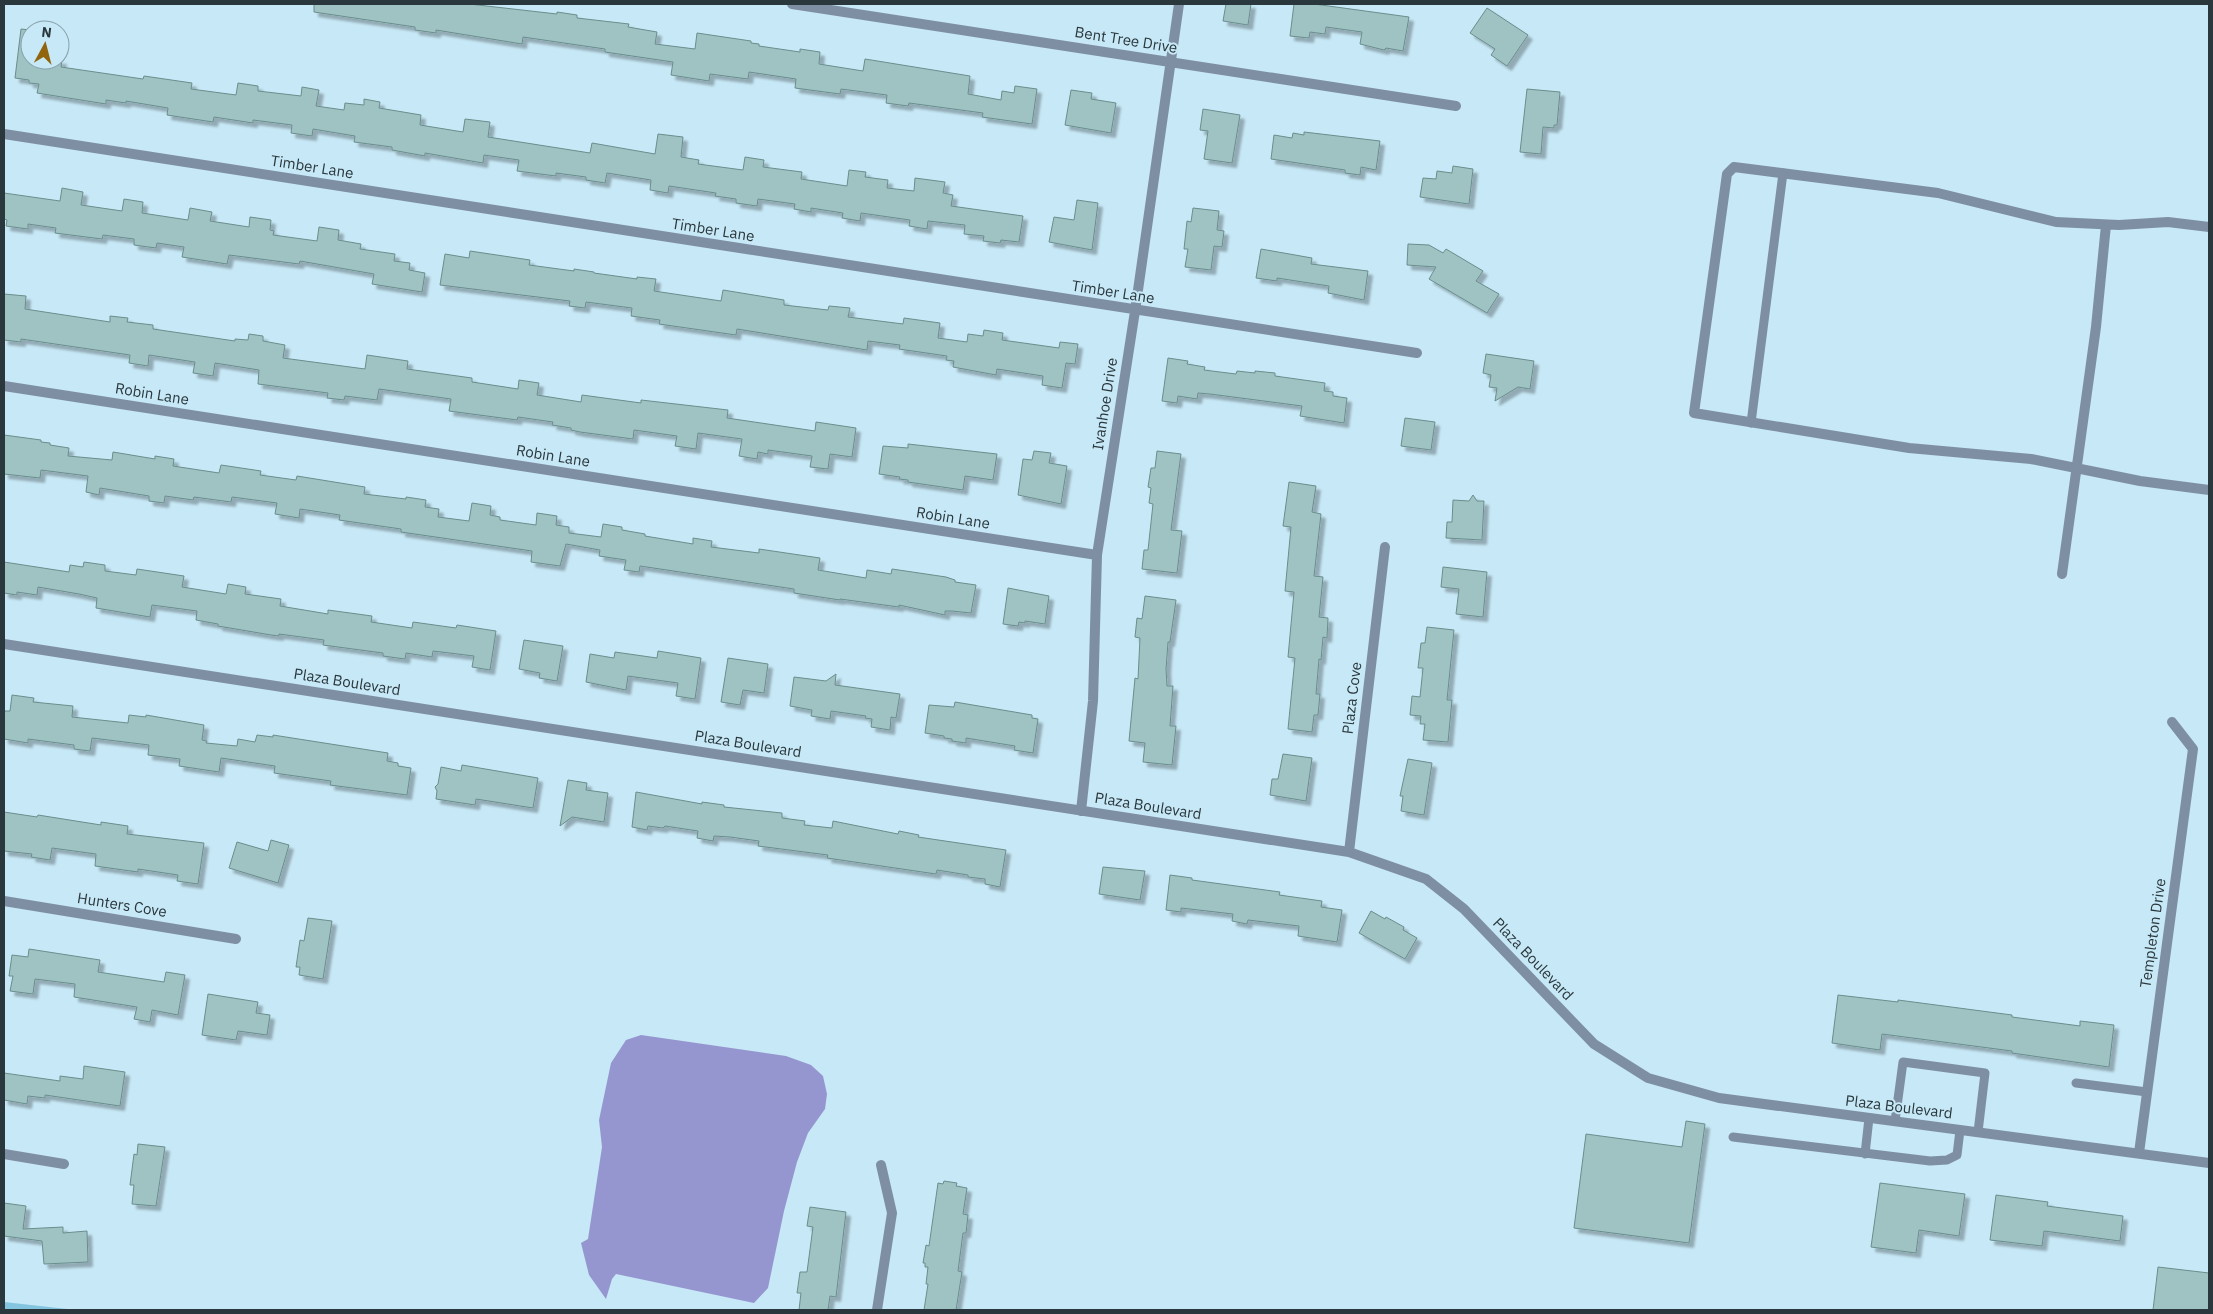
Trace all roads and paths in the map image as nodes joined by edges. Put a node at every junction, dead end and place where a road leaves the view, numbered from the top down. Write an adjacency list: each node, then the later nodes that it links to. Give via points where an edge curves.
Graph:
1 (792, 4): 3 (street, Bent Tree Drive)
2 (1179, 4): 3 (street, Ivanhoe Drive)
3 (1170, 62): 4 (street, Bent Tree Drive); 9 (street, Ivanhoe Drive)
4 (1456, 106)
5 (4, 134): 9 (street, Timber Lane)
6 (1783, 173): 7 (street, via 1938,193 2056,222); 12 (lane); 12 (street, via 1734,167 1727,174 1694,413)
7 (2106, 225): 8 (street, via 2168,222); 13 (street, via 2096,327)
8 (2209, 227)
9 (1135, 311): 10 (street, Timber Lane); 16 (street, Ivanhoe Drive)
10 (1417, 353)
11 (4, 386): 16 (street, Robin Lane)
12 (1751, 423): 13 (street, via 1909,448 2031,459)
13 (2076, 468): 14 (street); 17 (street)
14 (2209, 490)
15 (1385, 547): 21 (street, Plaza Cove)
16 (1097, 555): 20 (street, Ivanhoe Drive, via 1093,701)
17 (2062, 574)
18 (4, 644): 20 (street, Plaza Boulevard)
19 (2172, 722): 25 (street, Templeton Drive, via 2193,749)
20 (1081, 811): 21 (street, Plaza Boulevard)
21 (1349, 852): 26 (street, Plaza Boulevard, via 1426,879 1464,909 1594,1044 1648,1078 1718,1098)
22 (4, 901): 23 (street, Hunters Cove)
23 (236, 939)
24 (2076, 1083): 25 (lane)
25 (2147, 1092): 31 (street, Templeton Drive)
26 (1869, 1118): 27 (street, Plaza Boulevard); 33 (lane)
27 (1895, 1121): 28 (street, Plaza Boulevard); 29 (lane, via 1903,1062 1985,1073)
28 (1960, 1130): 29 (street, Plaza Boulevard); 33 (lane, via 1956,1155 1947,1160)
29 (1978, 1132): 31 (street, Plaza Boulevard)
30 (1733, 1137): 33 (lane)
31 (2139, 1153): 34 (street, Plaza Boulevard)
32 (4, 1154): 35 (street)
33 (1865, 1154)
34 (2209, 1163)
35 (64, 1164)
36 (881, 1165): 37 (street, via 892,1213)
37 (877, 1310)

